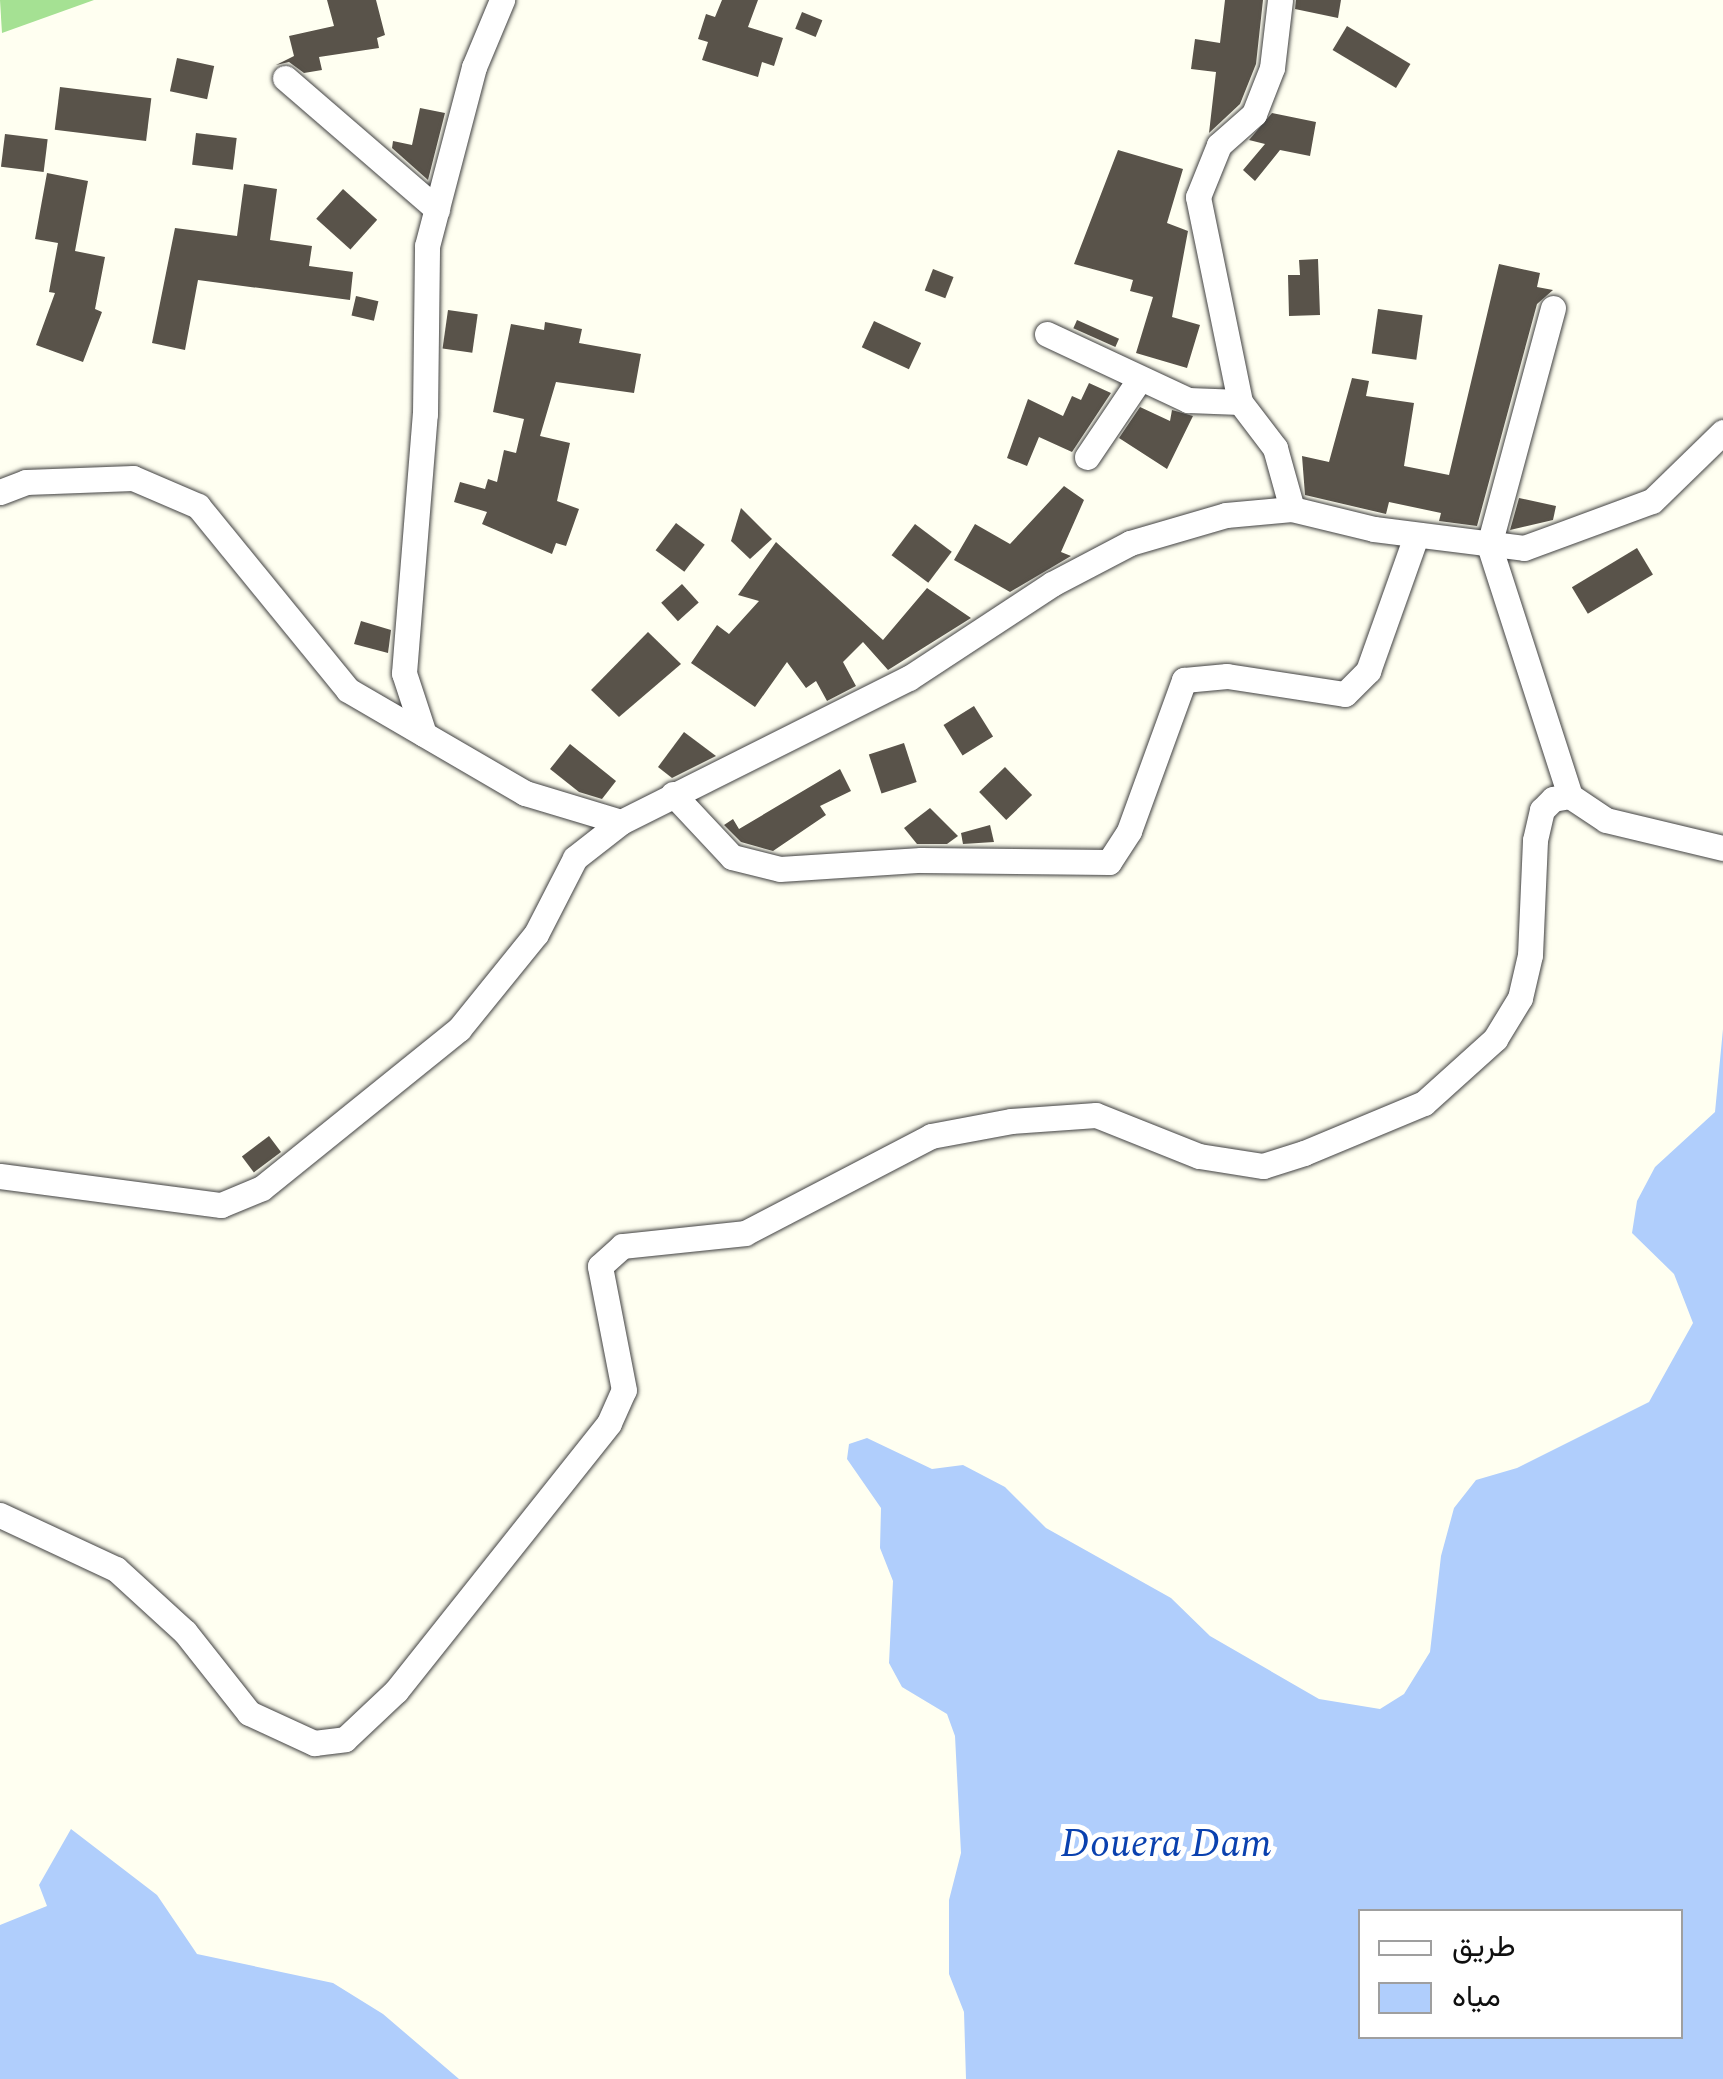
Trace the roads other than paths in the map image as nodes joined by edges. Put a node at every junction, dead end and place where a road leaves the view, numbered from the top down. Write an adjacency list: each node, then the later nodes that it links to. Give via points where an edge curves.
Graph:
1 (502, 0): 4 (street, via 474,67)
2 (1280, 0): 8 (street, via 1272,68 1254,114 1219,145 1198,197)
3 (285, 78): 4 (street)
4 (437, 210): 15 (street, via 428,246 425,414 404,673)
5 (1553, 308): 14 (street)
6 (1046, 334): 7 (street)
7 (1139, 380): 8 (street, via 1188,400); 10 (street)
8 (1240, 402): 12 (street, via 1275,448)
9 (1723, 432): 14 (street, via 1652,501 1524,548)
10 (1087, 457)
11 (0, 492): 15 (street, via 26,482 134,478 198,506 348,690)
12 (1292, 509): 13 (street); 16 (street, via 1226,515 1130,543 1052,584 909,678)
13 (1416, 536): 14 (street); 16 (street, via 1368,671 1345,694 1227,676 1184,680 1129,831 1109,862 921,860 780,869 732,856)
14 (1489, 544): 17 (street)
15 (424, 734): 18 (street, via 524,793)
16 (674, 794): 18 (street)
17 (1570, 796): 19 (street, via 1606,820); 21 (street, via 1542,810 1520,998 1495,1039 1424,1103 1262,1166 1199,1156 1096,1115 1011,1120 931,1136 745,1233 622,1246 600,1266 624,1390 609,1423 396,1691 345,1739 314,1743 250,1713 186,1632 116,1569)
18 (621, 822): 20 (street, via 574,858 536,934 458,1029 262,1188 208,1204)
19 (1723, 848)
20 (0, 1176)
21 (0, 1515)

